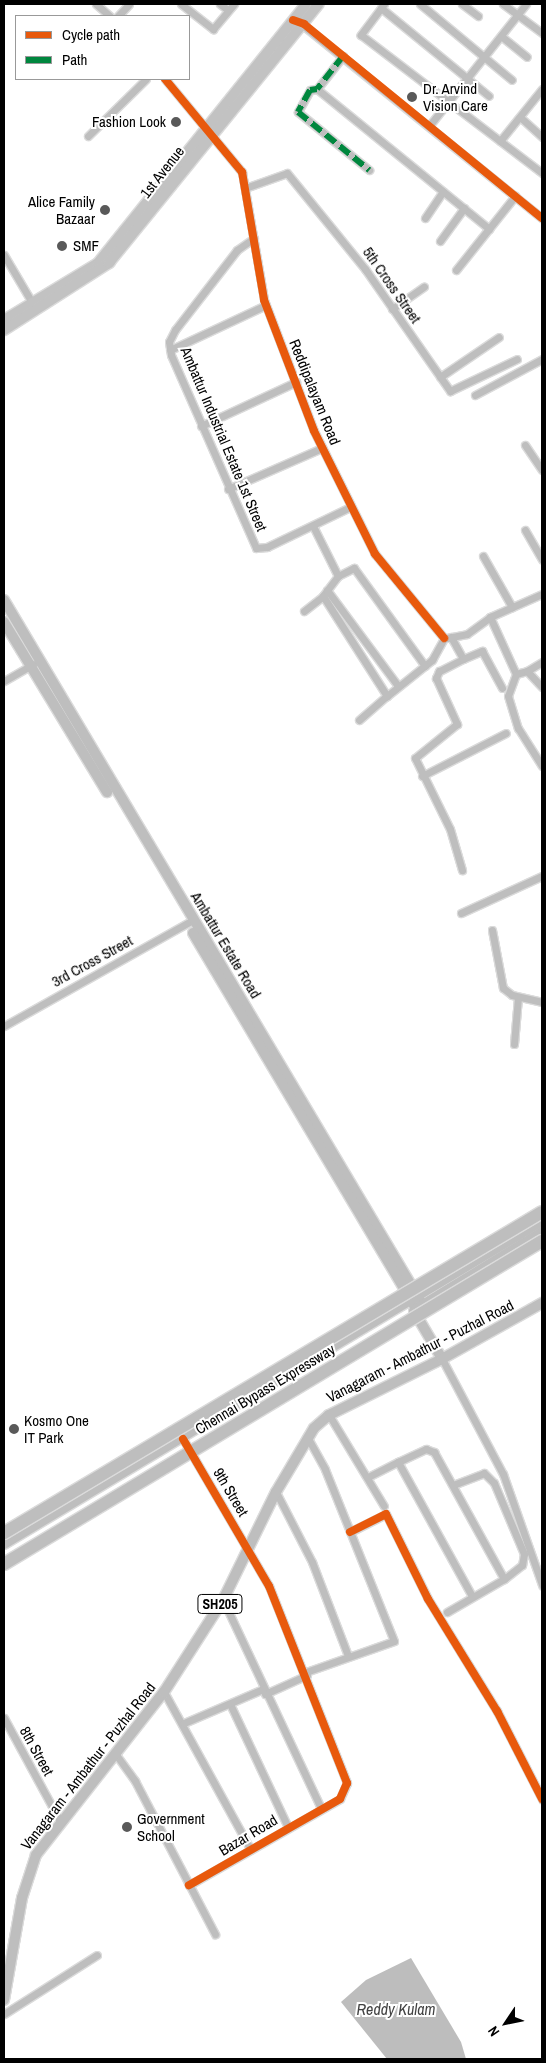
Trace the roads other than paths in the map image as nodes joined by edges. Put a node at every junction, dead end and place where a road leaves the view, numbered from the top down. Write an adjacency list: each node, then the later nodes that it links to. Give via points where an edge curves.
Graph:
1 (96, 4): 14 (street)
2 (129, 4): 15 (street)
3 (181, 4): 13 (street, via 213,29)
4 (220, 4): 13 (street)
5 (234, 4): 13 (street)
6 (306, 4): 18 (main road, 1st Avenue)
7 (319, 4): 19 (main road, 1st Avenue)
8 (420, 4): 24 (street)
9 (462, 4): 16 (street)
10 (503, 4): 17 (street)
11 (526, 4): 17 (street)
12 (383, 6): 25 (street); 33 (street, via 361,35)
13 (228, 10)
14 (109, 15)
15 (119, 15)
16 (478, 16)
17 (517, 16): 20 (street); 21 (street)
18 (293, 20): 19 (street); 36 (main road, 1st Avenue)
19 (304, 24): 22 (street); 36 (main road, 1st Avenue)
20 (542, 33)
21 (500, 36): 23 (street); 24 (street)
22 (343, 56): 29 (street); 35 (street)
23 (527, 57)
24 (482, 58): 25 (street); 28 (street)
25 (466, 78): 31 (street); 33 (street)
26 (145, 80): 37 (street)
27 (166, 80): 36 (street, Reddipalayam Road)
28 (512, 80)
29 (317, 89): 40 (street, via 310,90 298,112); 43 (street)
30 (542, 89): 32 (street)
31 (489, 96)
32 (540, 98): 34 (street)
33 (446, 100): 35 (street); 39 (street)
34 (520, 118): 38 (street); 39 (street)
35 (429, 126): 44 (street)
36 (208, 131): 42 (street, Reddipalayam Road, via 242,172); 55 (main road, 1st Avenue, via 109,263)
37 (88, 136)
38 (542, 137)
39 (500, 141): 41 (street)
40 (369, 170)
41 (542, 173)
42 (248, 187): 49 (street, Reddipalayam Road); 56 (street, 5th Cross Street, via 287,173 327,219)
43 (443, 191): 45 (street); 46 (street)
44 (515, 196): 47 (street); 48 (street)
45 (464, 208): 48 (street); 50 (street)
46 (425, 218)
47 (542, 218)
48 (489, 229): 52 (street)
49 (254, 238): 54 (street, Reddipalayam Road); 60 (street, Ambattur Industrial Estate 1st Street, via 237,250 175,330)
50 (440, 241)
51 (4, 256): 55 (street)
52 (456, 270)
53 (424, 287): 56 (street)
54 (266, 305): 60 (street); 64 (street, Reddipalayam Road)
55 (35, 307): 57 (main road, 1st Avenue); 58 (main road, 1st Avenue)
56 (392, 309): 63 (street, 5th Cross Street)
57 (4, 320)
58 (4, 330)
59 (499, 338): 63 (street)
60 (170, 350): 66 (street, Ambattur Industrial Estate 1st Street)
61 (517, 359): 63 (street, 5th Cross Street, via 454,391)
62 (542, 359): 65 (street)
63 (440, 377)
64 (296, 382): 66 (street); 68 (street, Reddipalayam Road)
65 (475, 395)
66 (201, 426): 70 (street, Ambattur Industrial Estate 1st Street)
67 (525, 445): 69 (street)
68 (322, 448): 70 (street); 71 (street, Reddipalayam Road)
69 (542, 470)
70 (228, 489): 72 (street, Ambattur Industrial Estate 1st Street, via 256,548)
71 (350, 507): 72 (street, Ambattur Industrial Estate 1st Street); 84 (street, Reddipalayam Road, via 375,554)
72 (314, 526): 76 (street)
73 (525, 530): 75 (street)
74 (483, 556): 80 (street)
75 (542, 559)
76 (338, 576): 77 (street); 88 (street, via 354,568)
77 (325, 593): 81 (street); 92 (street); 95 (street)
78 (542, 594): 80 (street)
79 (4, 600): 87 (main road, Ambattur Estate Road)
80 (512, 607): 82 (street)
81 (304, 611)
82 (490, 617): 84 (street, via 467,634); 90 (street)
83 (4, 622): 87 (main road, Ambattur Estate Road)
84 (448, 637): 85 (street, Reddipalayam Road); 88 (street)
85 (462, 659): 94 (street, via 482,651); 99 (street, via 436,675 457,724 416,755)
86 (542, 662): 89 (street)
87 (35, 663): 91 (street); 103 (main road, Ambattur Estate Road)
88 (425, 666): 92 (street)
89 (527, 671): 90 (street); 93 (street)
90 (516, 674): 98 (street, via 508,696 518,728)
91 (4, 681)
92 (398, 686): 95 (street)
93 (542, 687)
94 (502, 688)
95 (386, 696): 96 (street)
96 (359, 720)
97 (506, 733): 99 (street)
98 (542, 766)
99 (422, 776): 100 (street, via 450,829)
100 (462, 870)
101 (542, 876): 102 (street)
102 (461, 913)
103 (191, 922): 107 (street, 3rd Cross Street); 114 (main road, Ambattur Estate Road)
104 (492, 930): 105 (street, via 503,988)
105 (518, 997): 106 (street); 108 (street)
106 (542, 1002)
107 (4, 1026)
108 (514, 1044)
109 (542, 1212): 126 (highway, Chennai Bypass Expressway, bridge)
110 (542, 1221): 114 (main road)
111 (542, 1232): 114 (main road)
112 (542, 1241): 130 (highway, Chennai Bypass Expressway, bridge)
113 (542, 1303): 115 (main road, Vanagaram - Ambathur - Puzhal Road / SH205)
114 (416, 1304): 115 (main road, Ambattur Estate Road); 118 (main road); 119 (main road)
115 (442, 1359): 116 (main road, Vanagaram - Ambathur - Puzhal Road / SH205); 132 (street, via 503,1474)
116 (329, 1414): 117 (main road, Vanagaram - Ambathur - Puzhal Road / SH205); 121 (street)
117 (306, 1438): 123 (main road, Vanagaram - Ambathur - Puzhal Road / SH205); 125 (street, via 325,1469)
118 (183, 1439): 119 (street, 9th Street); 127 (main road)
119 (188, 1448): 128 (street, 9th Street); 129 (main road)
120 (398, 1462): 121 (street); 122 (street, via 430,1448); 133 (street)
121 (368, 1478): 124 (street)
122 (453, 1485): 131 (street); 131 (street, via 484,1473 494,1483 524,1554 522,1565)
123 (276, 1492): 128 (main road, Vanagaram - Ambathur - Puzhal Road / SH205); 136 (street, via 312,1562)
124 (384, 1506)
125 (350, 1532): 136 (street, via 394,1641); 144 (street, via 386,1514 428,1599 497,1711)
126 (4, 1533)
127 (4, 1544)
128 (250, 1550): 134 (main road, Vanagaram - Ambathur - Puzhal Road / SH205); 137 (street, 9th Street)
129 (4, 1558)
130 (4, 1564)
131 (504, 1579): 133 (street)
132 (542, 1585)
133 (472, 1596): 135 (street)
134 (223, 1600): 138 (street); 139 (main road, Vanagaram - Ambathur - Puzhal Road / SH205)
135 (447, 1612)
136 (348, 1656): 137 (street)
137 (307, 1674): 138 (street); 145 (street, Bazar Road, via 347,1783 340,1799)
138 (264, 1691): 140 (street); 145 (street)
139 (164, 1692): 142 (street); 143 (main road, Vanagaram - Ambathur - Puzhal Road / SH205)
140 (230, 1704): 142 (street); 147 (street)
141 (4, 1718): 146 (street, 8th Street)
142 (184, 1723): 148 (street)
143 (117, 1756): 146 (main road, Vanagaram - Ambathur - Puzhal Road / SH205); 149 (street, via 136,1781)
144 (542, 1799)
145 (321, 1808): 147 (street, Bazar Road)
146 (61, 1823): 152 (main road, Vanagaram - Ambathur - Puzhal Road / SH205, via 29,1870)
147 (288, 1827): 148 (street, Bazar Road)
148 (251, 1850): 149 (street, Bazar Road)
149 (189, 1885): 150 (street)
150 (215, 1934)
151 (97, 1955): 153 (street)
152 (4, 2000)
153 (4, 2014)

